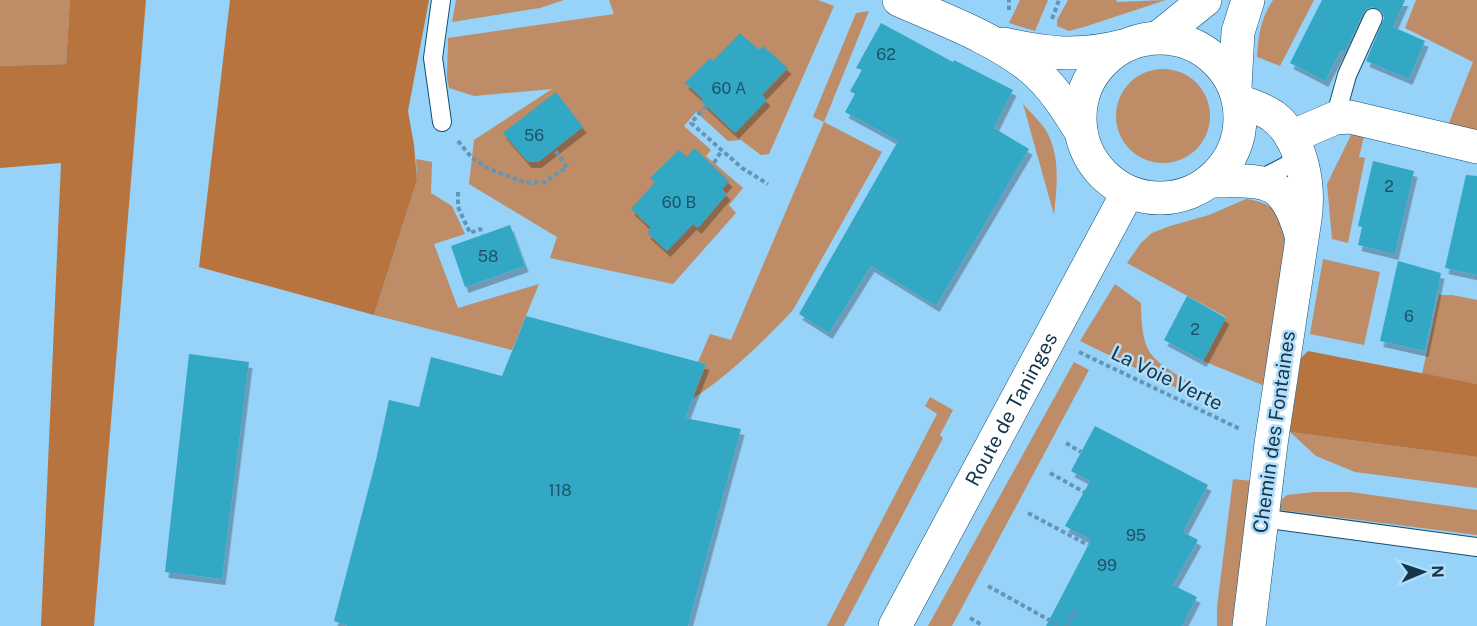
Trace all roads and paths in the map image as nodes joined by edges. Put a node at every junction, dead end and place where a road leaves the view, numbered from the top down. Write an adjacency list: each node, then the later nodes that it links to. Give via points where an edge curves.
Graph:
1 (441, 0): 12 (lane, via 433,58)
2 (899, 0): 7 (street)
3 (1205, 0): 6 (street)
4 (1248, 0): 9 (street, via 1238,32)
5 (1373, 18): 11 (lane, via 1347,75)
6 (1159, 37): 8 (street); 9 (street, via 1182,40 1205,50 1223,66)
7 (991, 41): 8 (street, via 1057,54); 13 (street, via 1031,68 1062,101)
8 (1123, 46): 13 (street, via 1100,64 1089,82 1082,103)
9 (1237, 94): 14 (street, Chemin des Fontaines, via 1270,114); 19 (street, via 1240,130 1236,145 1226,165)
10 (706, 106): 17 (path, via 691,123)
11 (1335, 118): 14 (street); 15 (street, via 1364,119)
12 (442, 122): 16 (path, via 472,158 526,183 545,182 567,167)
13 (1081, 132): 23 (street, via 1096,165 1110,181)
14 (1294, 144): 20 (lane, Chemin des Fontaines, via 1288,165); 25 (street, Chemin des Fontaines, via 1307,195)
15 (1477, 147)
16 (554, 149)
17 (722, 150): 18 (path); 21 (path)
18 (714, 162)
19 (1210, 181): 20 (street, Chemin des Fontaines); 23 (street, via 1175,197)
20 (1257, 181): 25 (street, Chemin des Fontaines, via 1272,185 1284,195)
21 (768, 184)
22 (458, 192): 24 (path, via 458,207 470,233 480,229)
23 (1128, 192): 26 (street, Route de Taninges)
24 (483, 234)
25 (1302, 239): 28 (street, Chemin des Fontaines)
26 (1050, 337): 28 (path, La Voie Verte); 40 (street, Route de Taninges)
27 (1066, 443): 29 (path)
28 (1270, 444): 33 (street, Chemin des Fontaines)
29 (1081, 452)
30 (1050, 473): 31 (path)
31 (1084, 492)
32 (1028, 513): 34 (path)
33 (1261, 519): 35 (lane); 43 (street, Chemin des Fontaines)
34 (1088, 545)
35 (1477, 547)
36 (988, 586): 41 (path)
37 (1078, 614): 42 (path, via 1074,612)
38 (970, 618): 39 (path)
39 (982, 625)
40 (895, 626)
41 (1060, 626)
42 (1066, 626)
43 (1249, 626)

